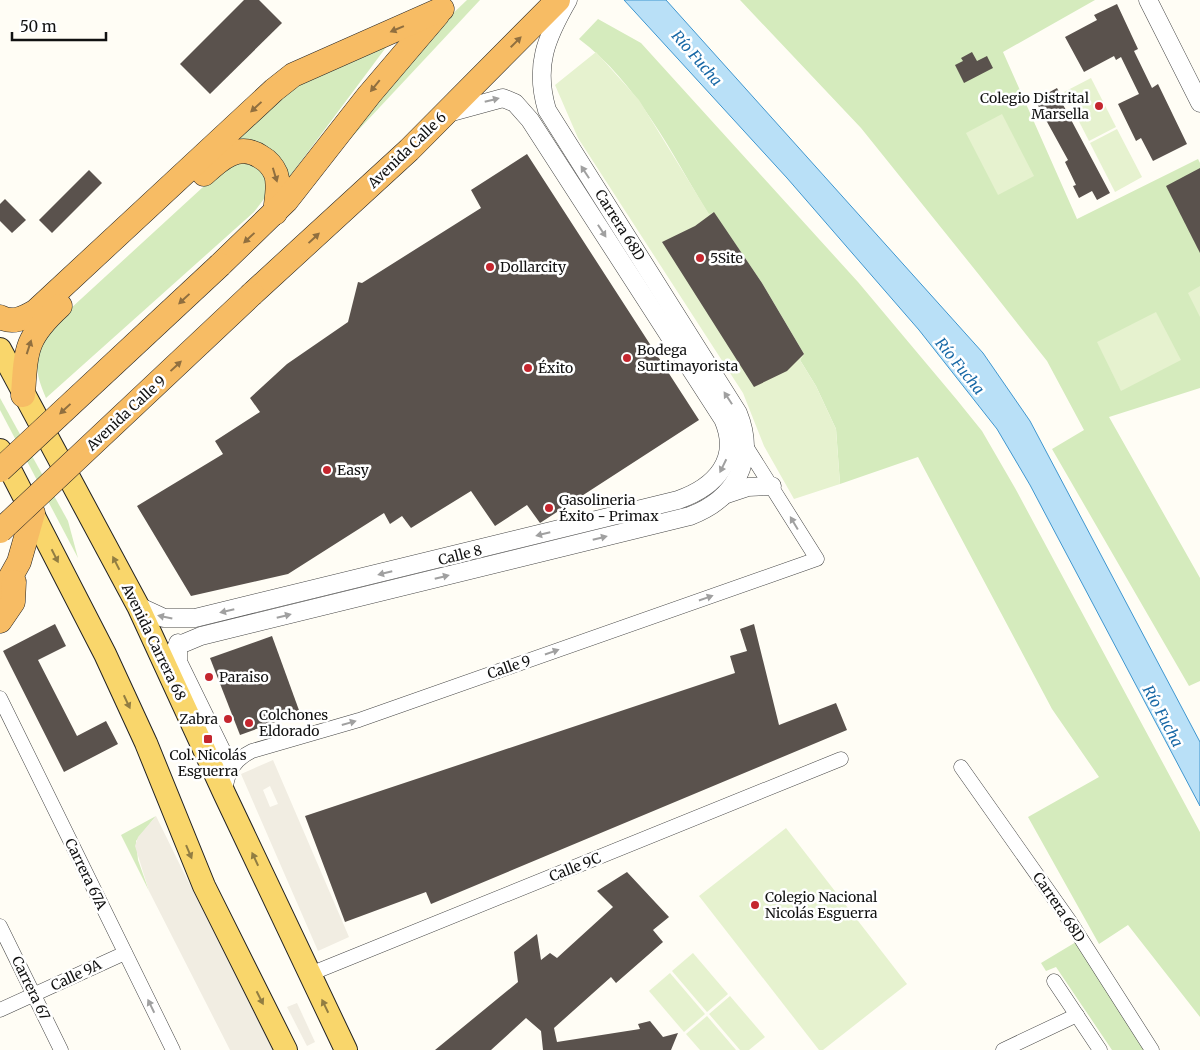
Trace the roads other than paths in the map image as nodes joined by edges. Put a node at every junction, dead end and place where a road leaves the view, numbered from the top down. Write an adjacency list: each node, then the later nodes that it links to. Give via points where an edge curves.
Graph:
1 (558, 0): 6 (highway, Avenida Calle 6, one-way to 1)
2 (568, 0): 13 (street, Carrera 68D, one-way to 2, via 738,413 547,110 541,80 544,52)
3 (1148, 0): 5 (street)
4 (446, 5): 7 (highway, one-way to 7, via 368,95); 9 (highway, one-way to 9, via 293,76 36,311 22,319)
5 (1200, 103)
6 (445, 114): 8 (highway, Avenida Calle 6, one-way to 6); 12 (street, Carrera 68D, one-way to 12, via 498,98 511,100 524,112)
7 (275, 213): 11 (highway, one-way to 7, via 27,350 35,331 220,160 237,151 248,151 266,160 276,175); 15 (highway, one-way to 15, bridge)
8 (252, 294): 19 (highway, Avenida Calle 9, one-way to 8, bridge)
9 (0, 317)
10 (0, 349): 11 (main road, Avenida Carrera 68)
11 (24, 395): 23 (main road, Avenida Carrera 68, one-way to 11)
12 (725, 425): 13 (street, Carrera 68D); 24 (street, Calle 8, one-way to 24, via 728,448 721,471 704,489 686,497)
13 (746, 443): 16 (street, Carrera 68D); 17 (street, Calle 8, via 736,481)
14 (0, 450): 18 (main road)
15 (0, 470)
16 (772, 486): 17 (street, via 748,486); 20 (street, Carrera 68D, one-way to 16)
17 (726, 494): 26 (street, Calle 8, one-way to 17, via 200,636 690,516 705,510)
18 (33, 513): 21 (highway); 42 (main road, one-way to 42, via 105,654 204,886)
19 (0, 531)
20 (816, 559): 32 (street, Calle 9, one-way to 20, via 233,765 252,751 358,720)
21 (13, 575): 22 (highway); 25 (highway, via 13,602)
22 (0, 596)
23 (138, 606): 24 (street, Calle 8, one-way to 23, via 164,618); 27 (main road, Avenida Carrera 68)
24 (195, 618): 26 (street, via 183,631)
25 (0, 621)
26 (177, 646): 27 (street); 29 (street, via 178,662 223,754 220,764 215,765)
27 (167, 666): 29 (main road, Avenida Carrera 68)
28 (0, 698): 34 (street, Carrera 67A)
29 (210, 760): 32 (main road, Avenida Carrera 68)
30 (841, 760): 35 (street, Calle 9C)
31 (961, 767): 46 (street, Carrera 68D, via 1069,920)
32 (225, 795): 35 (main road, Avenida Carrera 68, one-way to 32)
33 (0, 926): 37 (street, Carrera 67)
34 (125, 953): 37 (street, Calle 9A); 41 (street, Carrera 67A, one-way to 34)
35 (310, 974): 43 (main road, Avenida Carrera 68, one-way to 35)
36 (1054, 981): 39 (street)
37 (34, 995): 38 (street, Calle 9A); 40 (street, Carrera 67)
38 (0, 1010)
39 (1077, 1015): 44 (street); 45 (street)
40 (61, 1050)
41 (173, 1050)
42 (286, 1050)
43 (346, 1050)
44 (1003, 1050)
45 (1100, 1050)
46 (1152, 1050)

